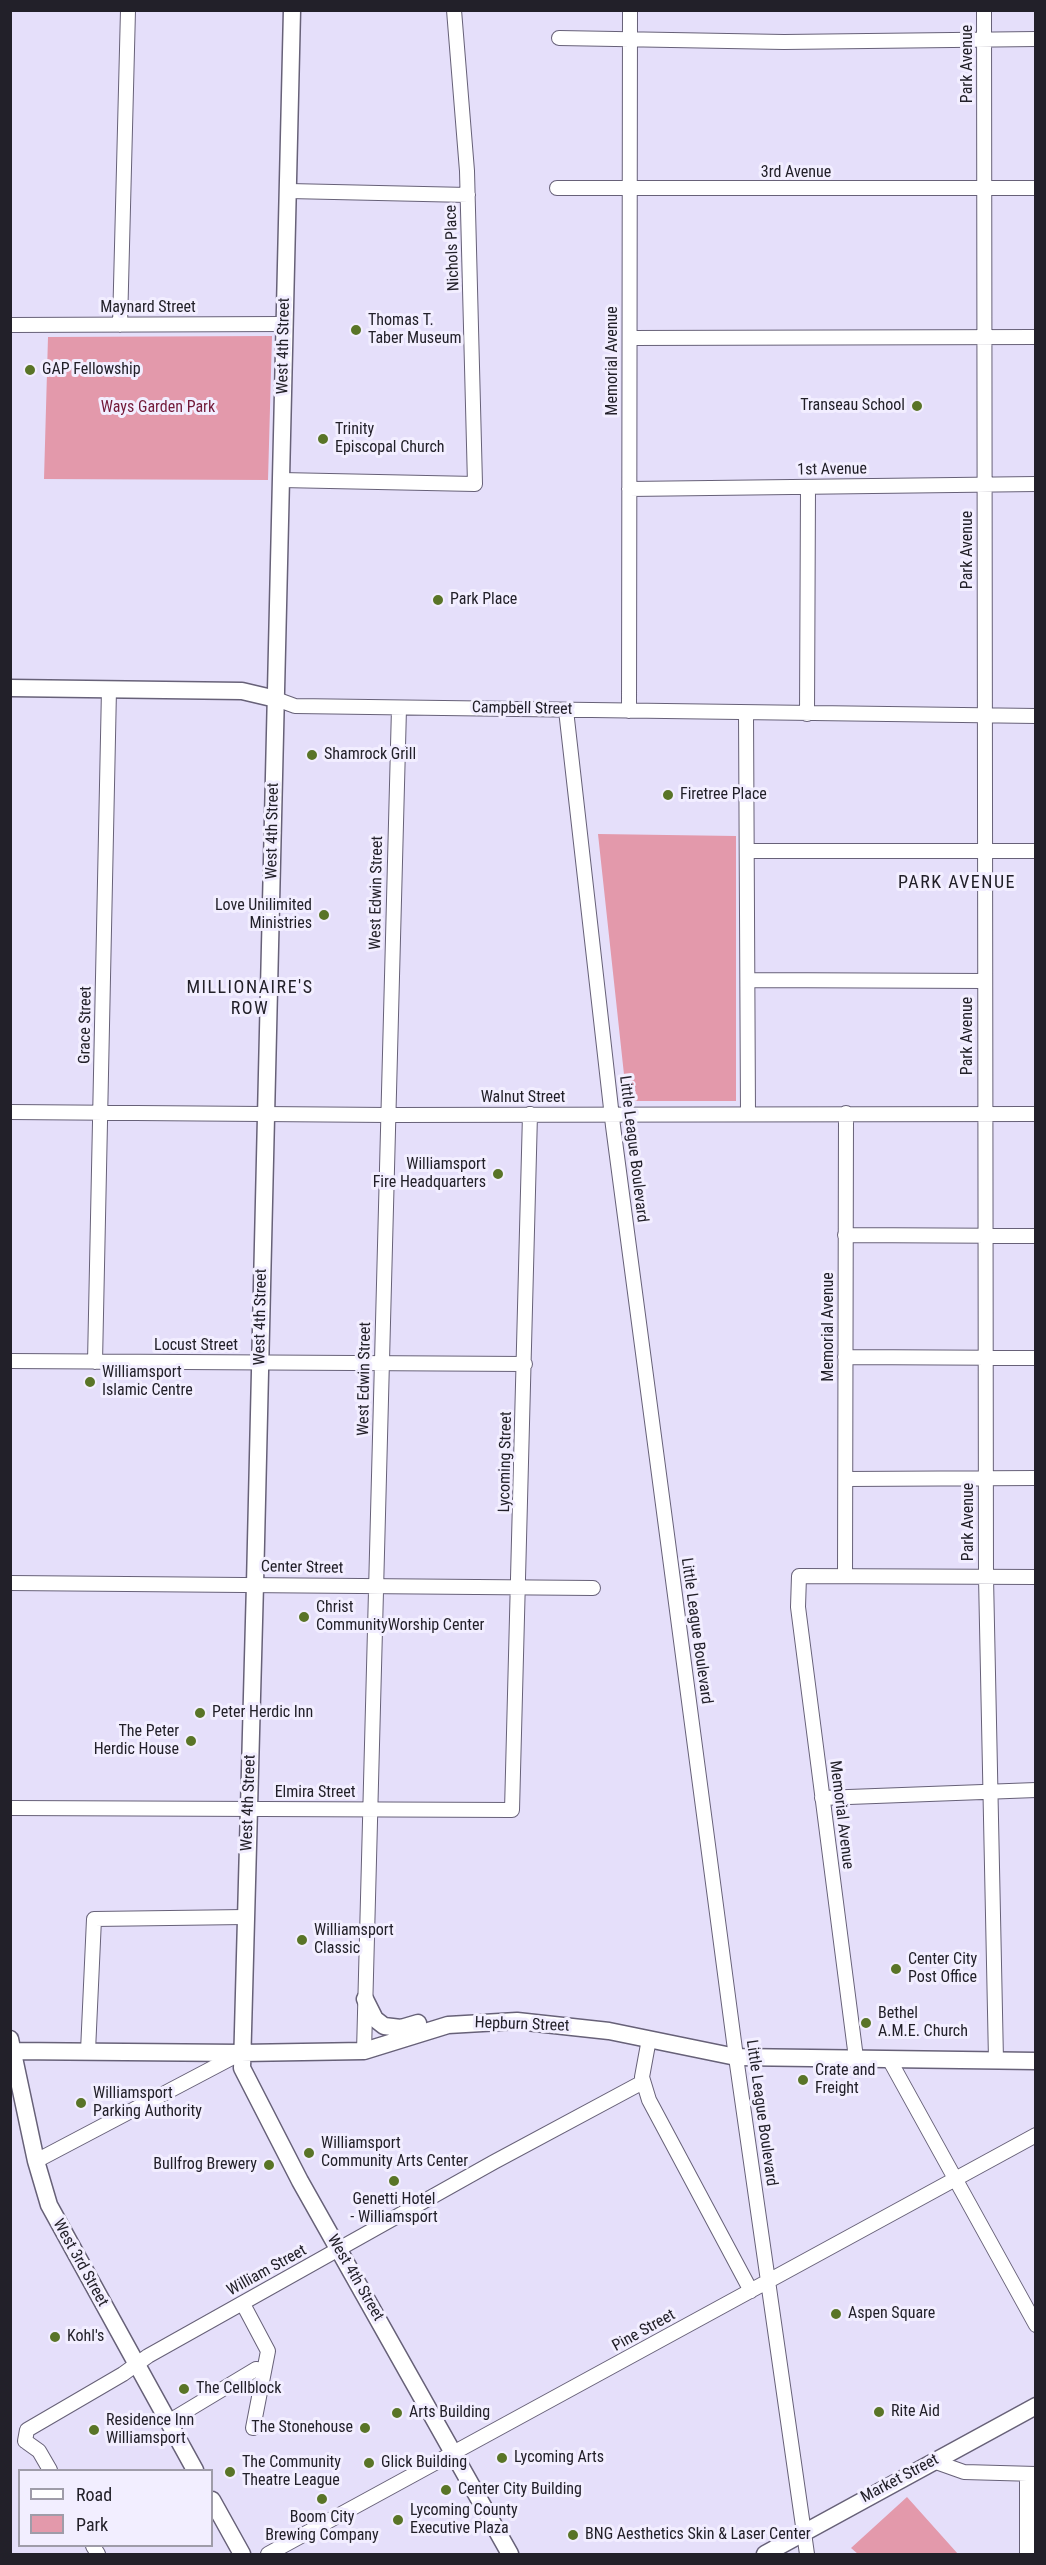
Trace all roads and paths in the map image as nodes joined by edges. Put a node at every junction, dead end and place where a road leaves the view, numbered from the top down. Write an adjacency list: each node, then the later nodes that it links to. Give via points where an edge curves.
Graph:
1 (128, 10): 18 (street)
2 (292, 10): 14 (main road, West 4th Street)
3 (454, 10): 15 (street, Nichols Place)
4 (630, 10): 7 (street, Memorial Avenue)
5 (984, 10): 8 (street, Park Avenue)
6 (559, 39): 7 (street)
7 (630, 39): 8 (street); 13 (street, Memorial Avenue)
8 (984, 39): 9 (street); 12 (street, Park Avenue)
9 (1035, 39)
10 (557, 188): 13 (street, 3rd Avenue)
11 (1035, 188): 12 (street, 3rd Avenue)
12 (985, 189): 13 (street, 3rd Avenue); 19 (street, Park Avenue)
13 (628, 190): 21 (street, Memorial Avenue)
14 (288, 191): 15 (street); 16 (main road, West 4th Street)
15 (468, 195): 22 (street, Nichols Place, via 475,484)
16 (285, 324): 18 (street, Maynard Street); 22 (main road, West 4th Street)
17 (10, 325): 18 (street, Maynard Street)
18 (120, 325)
19 (984, 337): 20 (street); 21 (street); 23 (street, Park Avenue)
20 (1035, 337)
21 (630, 338): 26 (street, Memorial Avenue)
22 (281, 480): 29 (main road, West 4th Street)
23 (985, 484): 24 (street, 1st Avenue); 25 (street, 1st Avenue); 35 (street, Park Avenue)
24 (1035, 484)
25 (808, 487): 26 (street, 1st Avenue); 34 (street)
26 (629, 489): 32 (street, Memorial Avenue)
27 (10, 688): 28 (main road, Campbell Street)
28 (109, 689): 29 (main road, Campbell Street, via 242,691); 43 (street, Grace Street)
29 (276, 699): 30 (street, Campbell Street, via 295,706); 44 (main road, West 4th Street)
30 (399, 708): 31 (street, Campbell Street); 51 (street, West Edwin Street)
31 (566, 710): 32 (street, Campbell Street); 47 (street, Little League Boulevard)
32 (629, 711): 33 (street, Campbell Street)
33 (746, 713): 34 (street, Campbell Street); 37 (street)
34 (807, 714): 35 (street, Campbell Street)
35 (983, 716): 36 (street, Campbell Street); 38 (street, Park Avenue)
36 (1035, 716)
37 (747, 850): 38 (street); 40 (street)
38 (984, 851): 39 (street); 41 (street, Park Avenue)
39 (1035, 851)
40 (748, 980): 41 (street); 48 (street)
41 (985, 981): 49 (street, Park Avenue)
42 (10, 1112): 43 (street, Walnut Street)
43 (101, 1112): 44 (street, Walnut Street); 59 (street, Grace Street)
44 (266, 1113): 51 (street, Walnut Street); 60 (main road, West 4th Street)
45 (846, 1113): 48 (street, Walnut Street); 49 (street, Walnut Street); 52 (street, Memorial Avenue)
46 (530, 1114): 47 (street, Walnut Street); 51 (street, Walnut Street); 62 (street, Lycoming Street)
47 (612, 1114): 48 (street, Walnut Street); 89 (street, Little League Boulevard)
48 (748, 1114)
49 (985, 1114): 50 (street, Walnut Street); 53 (street, Park Avenue)
50 (1035, 1114)
51 (388, 1115): 61 (street, West Edwin Street)
52 (845, 1235): 53 (street); 55 (street, Memorial Avenue)
53 (986, 1236): 54 (street); 56 (street, Park Avenue)
54 (1035, 1236)
55 (845, 1357): 56 (street); 65 (street, Memorial Avenue)
56 (986, 1358): 57 (street); 63 (street, Park Avenue)
57 (1035, 1358)
58 (10, 1361): 59 (street, Locust Street)
59 (95, 1362): 60 (street, Locust Street)
60 (260, 1363): 61 (street, Locust Street); 70 (main road, West 4th Street)
61 (382, 1363): 62 (street, Locust Street); 71 (street, West Edwin Street)
62 (525, 1364): 72 (street, Lycoming Street)
63 (986, 1478): 64 (street); 65 (street); 67 (street, Park Avenue)
64 (1035, 1478)
65 (846, 1479): 66 (street, Memorial Avenue)
66 (845, 1576): 67 (street); 76 (street, Memorial Avenue, via 799,1576 798,1607)
67 (986, 1577): 68 (street); 75 (street, Park Avenue)
68 (1035, 1577)
69 (10, 1583): 70 (street, Center Street)
70 (255, 1584): 71 (street, Center Street); 78 (main road, West 4th Street)
71 (376, 1586): 72 (street, Center Street); 79 (street, West Edwin Street)
72 (519, 1587): 73 (street, Center Street); 80 (street, Lycoming Street)
73 (593, 1588)
74 (1035, 1790): 75 (street)
75 (990, 1791): 76 (street); 92 (street, Park Avenue)
76 (822, 1798): 90 (street, Memorial Avenue)
77 (10, 1808): 78 (street, Elmira Street)
78 (248, 1809): 79 (street, Elmira Street); 81 (main road, West 4th Street)
79 (371, 1810): 80 (street, Elmira Street); 82 (street, West Edwin Street)
80 (512, 1810)
81 (245, 1917): 86 (street, via 94,1919); 88 (main road, West 4th Street)
82 (365, 1999): 83 (main road, via 375,2019 384,2026 400,2028 425,2021); 87 (street, West Edwin Street)
83 (448, 2025): 84 (main road, Hepburn Street, via 517,2021); 87 (main road, Hepburn Street)
84 (649, 2038): 89 (main road, Hepburn Street); 94 (street)
85 (11, 2047): 86 (main road, Hepburn Street); 96 (main road, West 3rd Street)
86 (88, 2051): 88 (main road, Hepburn Street)
87 (364, 2051): 88 (main road, Hepburn Street)
88 (242, 2053): 96 (street); 98 (main road, West 4th Street, via 247,2083)
89 (736, 2057): 90 (main road, Hepburn Street); 99 (street, Little League Boulevard)
90 (856, 2058): 91 (main road, Hepburn Street)
91 (889, 2059): 92 (main road, Hepburn Street); 97 (street)
92 (996, 2061): 93 (main road, Hepburn Street)
93 (1035, 2061)
94 (643, 2082): 98 (street, William Street); 100 (street, via 661,2124)
95 (1035, 2135): 97 (street, Pine Street)
96 (36, 2161): 103 (main road, West 3rd Street, via 56,2220)
97 (955, 2179): 99 (street, Pine Street); 102 (street)
98 (340, 2251): 101 (street, William Street); 109 (main road, West 4th Street)
99 (768, 2282): 100 (street, Pine Street); 115 (street, Little League Boulevard)
100 (751, 2291): 109 (street, Pine Street)
101 (243, 2304): 103 (street, William Street); 104 (street, via 268,2351)
102 (1035, 2325)
103 (136, 2365): 106 (main road, West 3rd Street); 108 (street, William Street, via 27,2430)
104 (264, 2370): 106 (street, via 256,2369); 107 (street)
105 (1035, 2406): 110 (main road, Market Street)
106 (168, 2422): 112 (main road, West 3rd Street)
107 (253, 2428)
108 (17, 2441): 111 (street, via 39,2451)
109 (454, 2453): 117 (street, Pine Street); 118 (main road, West 4th Street)
110 (933, 2461): 113 (street, via 964,2472); 115 (main road, Market Street)
111 (49, 2469)
112 (194, 2469)
113 (1031, 2474): 121 (street)
114 (213, 2502): 116 (main road)
115 (804, 2532): 119 (main road, Market Street); 120 (street, Little League Boulevard)
116 (242, 2554)
117 (268, 2554)
118 (510, 2554)
119 (765, 2554)
120 (807, 2554)
121 (1027, 2554)

